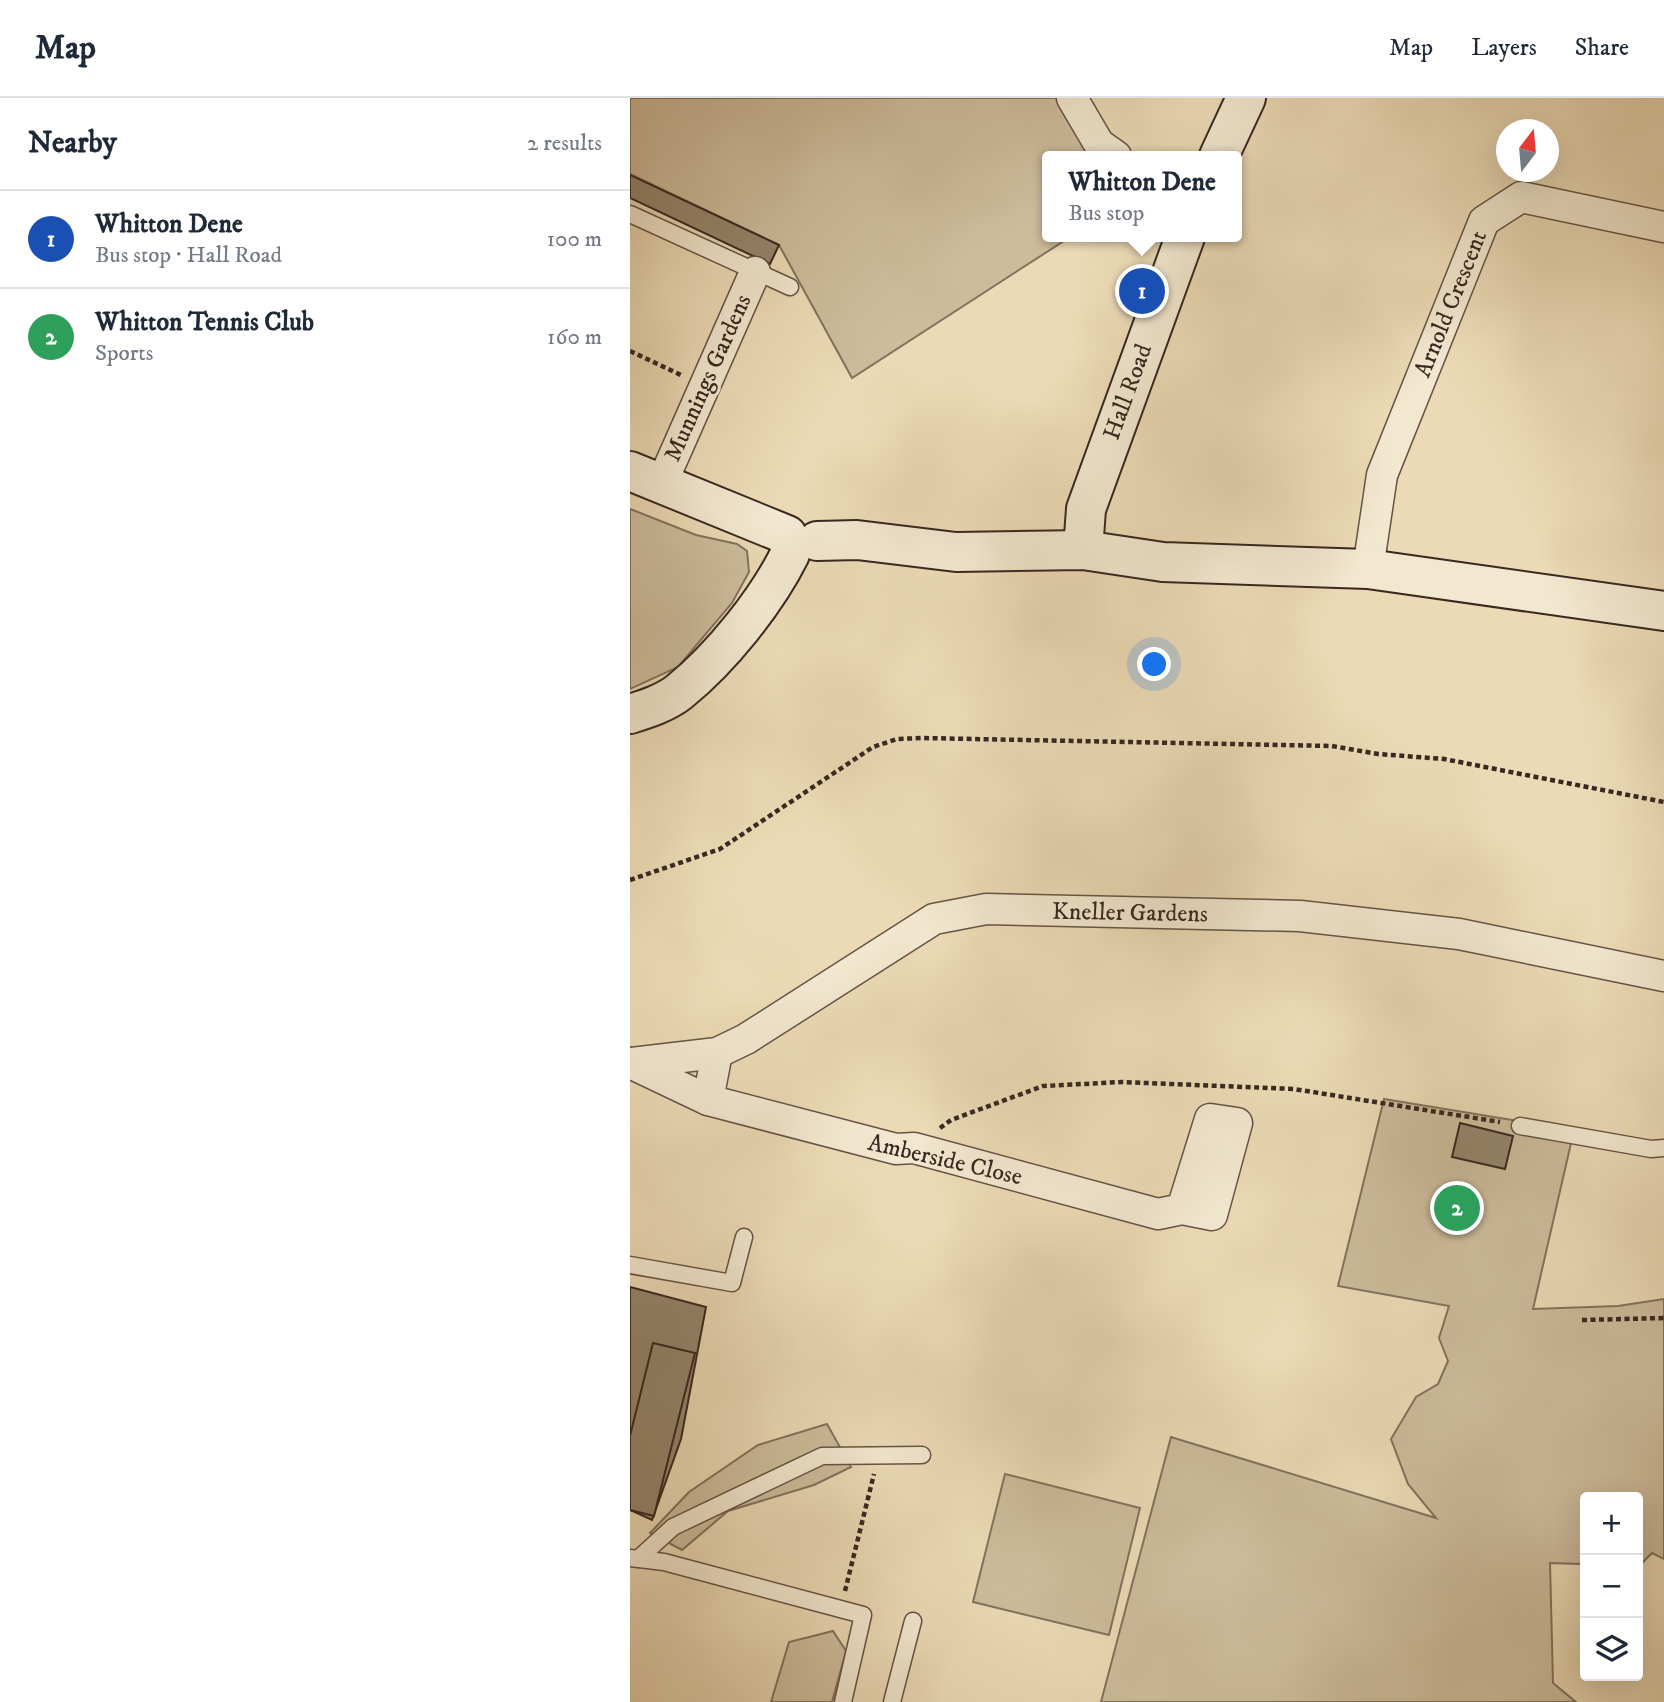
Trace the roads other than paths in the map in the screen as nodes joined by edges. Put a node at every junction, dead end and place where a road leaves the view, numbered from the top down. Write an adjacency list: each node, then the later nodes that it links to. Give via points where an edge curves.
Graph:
1 (1072, 98): 3 (street, via 1099,144)
2 (1247, 98): 4 (street)
3 (1109, 151)
4 (1221, 151)
5 (630, 214): 8 (lane)
6 (1664, 227): 13 (street, Arnold Crescent, via 1521,197 1484,221 1382,475)
7 (1183, 242): 12 (street, Hall Road, via 1086,509)
8 (755, 272): 9 (lane); 10 (street, Munnings Gardens, via 704,386)
9 (790, 287)
10 (645, 478): 11 (street)
11 (798, 544): 12 (street, via 857,540 956,552); 15 (street, via 775,585 708,664 677,694)
12 (1083, 550): 13 (street, via 1163,562)
13 (1368, 569): 14 (street)
14 (1664, 611)
15 (630, 714)
16 (1664, 976): 17 (street, Kneller Gardens, via 1459,934 1300,916 986,909 934,919)
17 (717, 1053): 18 (street, Kneller Gardens); 19 (street)
18 (630, 1063): 19 (street, Amberside Close)
19 (708, 1100): 22 (street, Amberside Close, via 896,1149 914,1148 1158,1214)
20 (1520, 1126): 21 (lane, via 1651,1150)
21 (1664, 1148)
22 (1182, 1209)
23 (744, 1237): 24 (lane, via 732,1283)
24 (630, 1265)
25 (922, 1455): 26 (lane, via 822,1456 673,1527)
26 (634, 1559): 28 (lane, via 664,1562 863,1615)
27 (913, 1621): 29 (lane)
28 (843, 1702)
29 (892, 1702)

